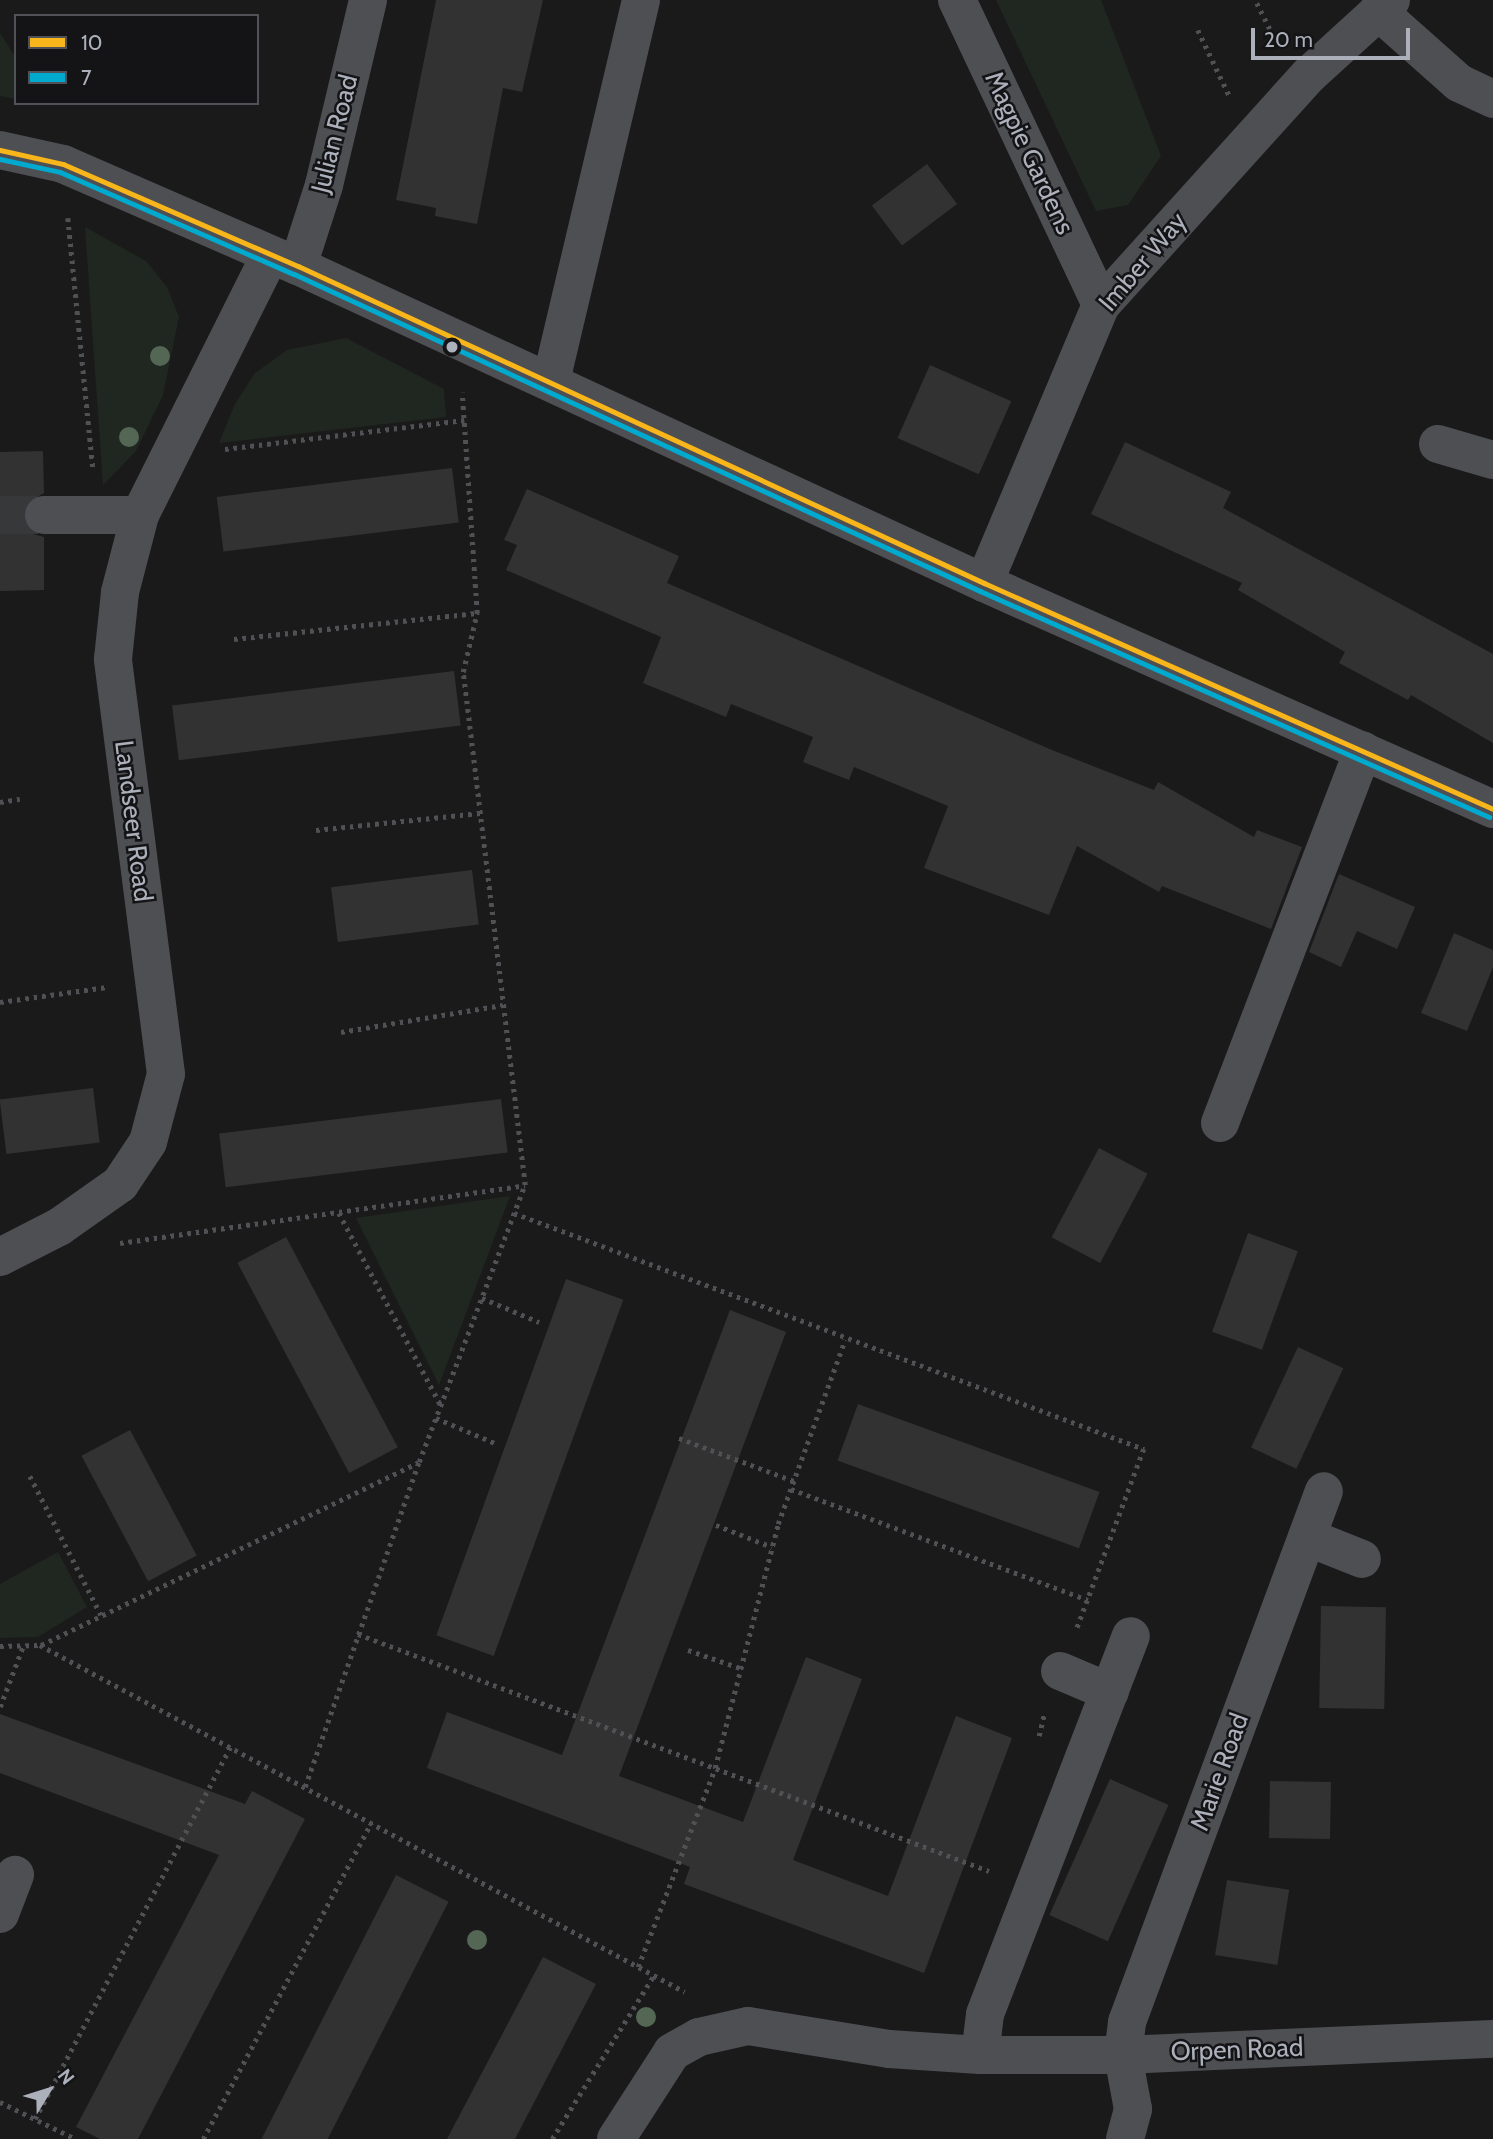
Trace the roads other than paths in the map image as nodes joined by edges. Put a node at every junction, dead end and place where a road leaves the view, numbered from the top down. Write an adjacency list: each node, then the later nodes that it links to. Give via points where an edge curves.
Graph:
1 (368, 0): 7 (street, Julian Road, via 324,185)
2 (641, 0): 9 (street)
3 (957, 0): 8 (street, Magpie Gardens)
4 (1385, 5): 5 (street, via 1459,83); 8 (street, Imber Way, via 1309,75)
5 (1493, 99)
6 (0, 150): 7 (street, via 63,164)
7 (284, 260): 9 (street); 13 (street, Landseer Road, via 167,456)
8 (1101, 306): 14 (street, Imber Way)
9 (551, 381): 14 (street)
10 (1438, 444): 11 (street)
11 (1493, 460)
12 (44, 515): 13 (street)
13 (140, 515): 18 (street, Landseer Road, via 120,592 113,659 166,1074 148,1142 120,1184 59,1227)
14 (984, 583): 15 (street)
15 (1363, 751): 16 (street); 17 (street)
16 (1493, 809)
17 (1220, 1123)
18 (0, 1257)
19 (1324, 1491): 20 (street, Marie Road)
20 (1307, 1537): 21 (street); 29 (street, Marie Road, via 1127,2022)
21 (1362, 1559)
22 (1131, 1636): 24 (street)
23 (1060, 1671): 24 (street)
24 (1110, 1692): 28 (street, via 985,2014)
25 (15, 1875): 26 (street)
26 (0, 1914)
27 (1493, 2039): 29 (street, Orpen Road)
28 (980, 2055): 29 (street, Orpen Road); 30 (street, Orpen Road, via 889,2049 748,2026 699,2037 672,2052)
29 (1124, 2055): 31 (street, Marie Road, via 1133,2109)
30 (616, 2139)
31 (1125, 2139)

